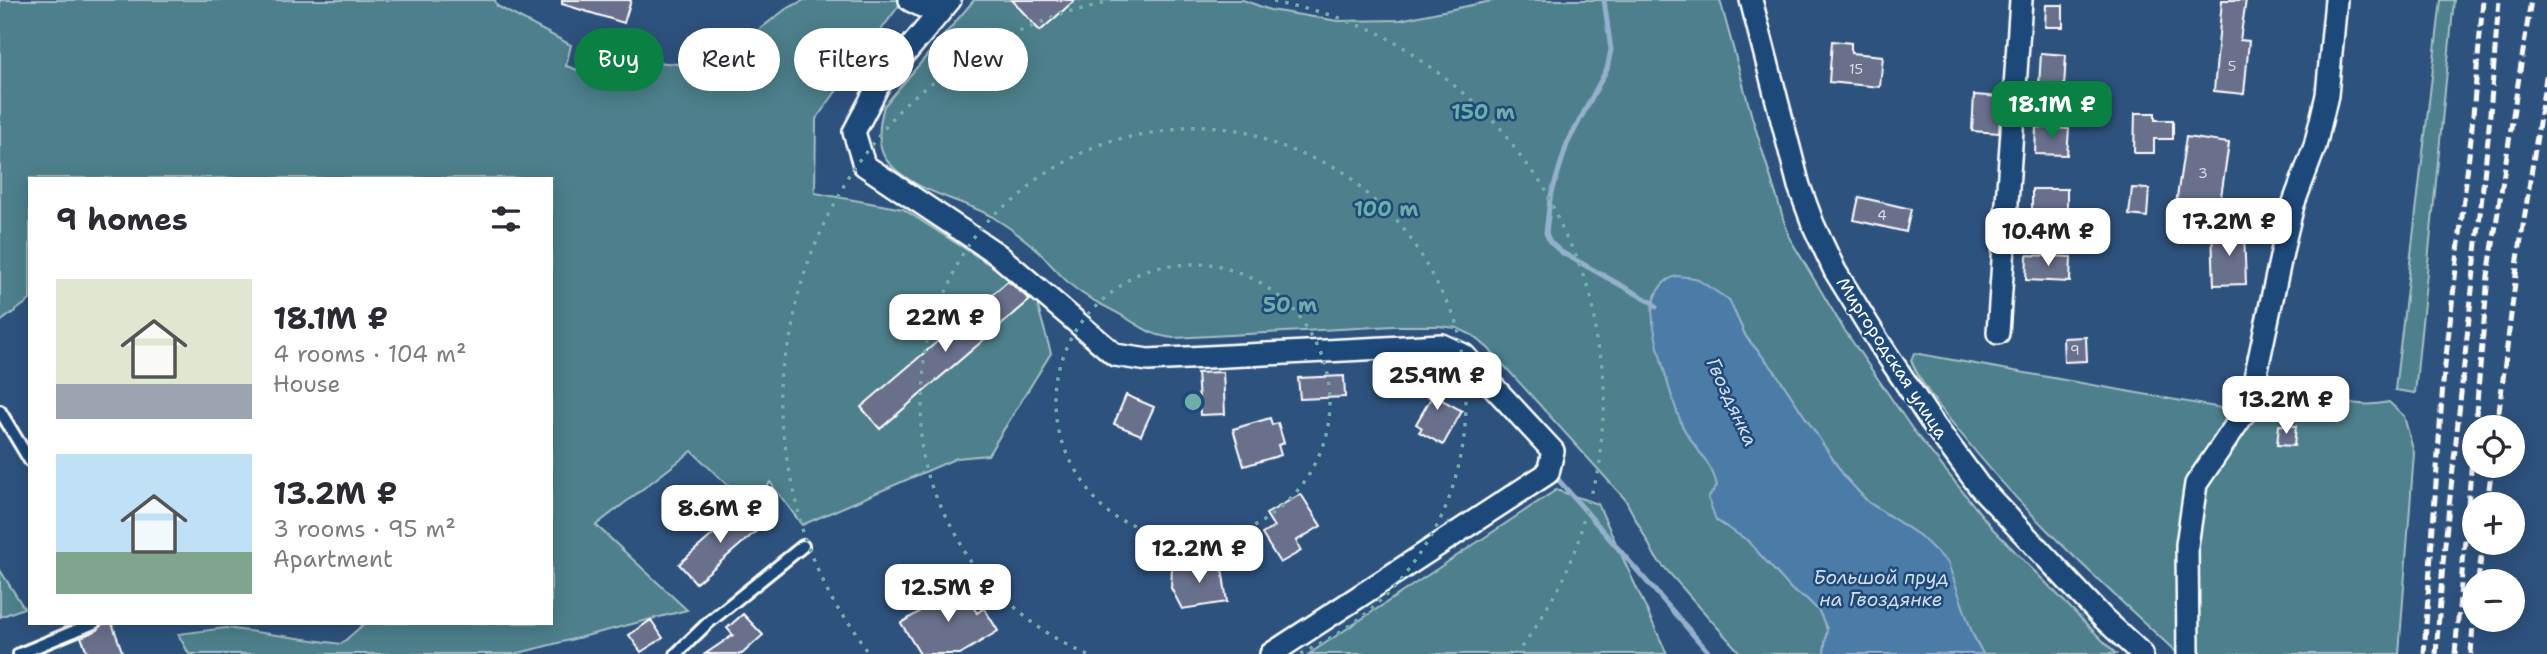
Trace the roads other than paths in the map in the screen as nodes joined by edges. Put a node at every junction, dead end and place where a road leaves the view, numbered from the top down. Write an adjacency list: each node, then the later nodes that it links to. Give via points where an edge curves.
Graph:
1 (910, 0): 5 (street)
2 (1751, 0): 14 (street, Миргородская улица, via 1799,186 1835,271 1979,486)
3 (2021, 0): 6 (street)
4 (2336, 0): 15 (street, via 2327,95 2315,146 2293,205 2249,406 2196,484 2187,545)
5 (944, 7): 13 (street, via 878,86 854,132 864,166 998,254 1115,355 1148,360 1442,345 1464,355 1553,451 1548,472)
6 (1998, 333)
7 (0, 411): 8 (lane)
8 (28, 458)
9 (803, 546): 12 (lane)
10 (89, 625): 11 (lane)
11 (19, 654)
12 (676, 654)
13 (1271, 654)
14 (2142, 654)
15 (2188, 654)

